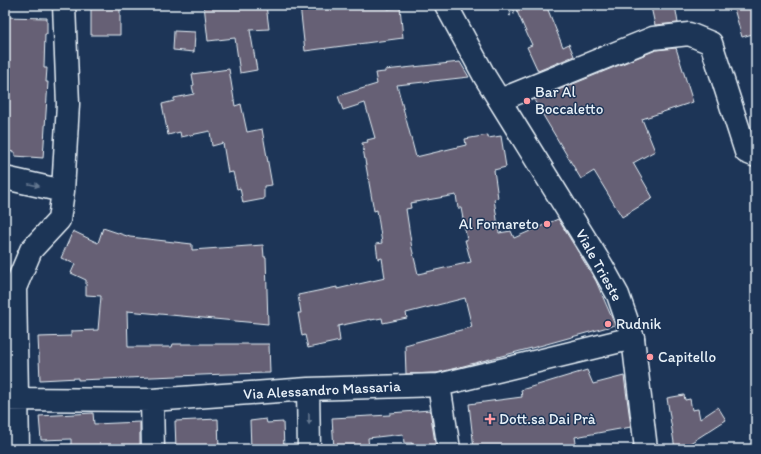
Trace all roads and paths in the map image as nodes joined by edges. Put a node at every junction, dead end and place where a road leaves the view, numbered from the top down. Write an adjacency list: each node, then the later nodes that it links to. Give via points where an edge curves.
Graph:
1 (64, 5): 7 (street, via 68,104)
2 (446, 5): 4 (street, Viale Trieste)
3 (509, 13): 3 (path, via 525,5 526,8 510,15)
4 (500, 100): 5 (street, via 653,38 689,34 711,43 746,152); 8 (street, Viale Trieste, via 602,266 618,295)
5 (756, 156)
6 (5, 178): 7 (street, one-way to 7)
7 (63, 191): 11 (street, via 59,220 31,250 15,288)
8 (633, 338): 9 (street, Via Alessandro Massaria); 17 (street, Viale Trieste)
9 (439, 385): 10 (street, Via Alessandro Massaria); 16 (street)
10 (308, 389): 12 (street, Via Alessandro Massaria); 15 (street, one-way to 15)
11 (11, 399): 12 (street, Via Alessandro Massaria); 13 (street)
12 (152, 400): 14 (street)
13 (18, 449)
14 (153, 449)
15 (309, 449)
16 (449, 449)
17 (646, 449)

